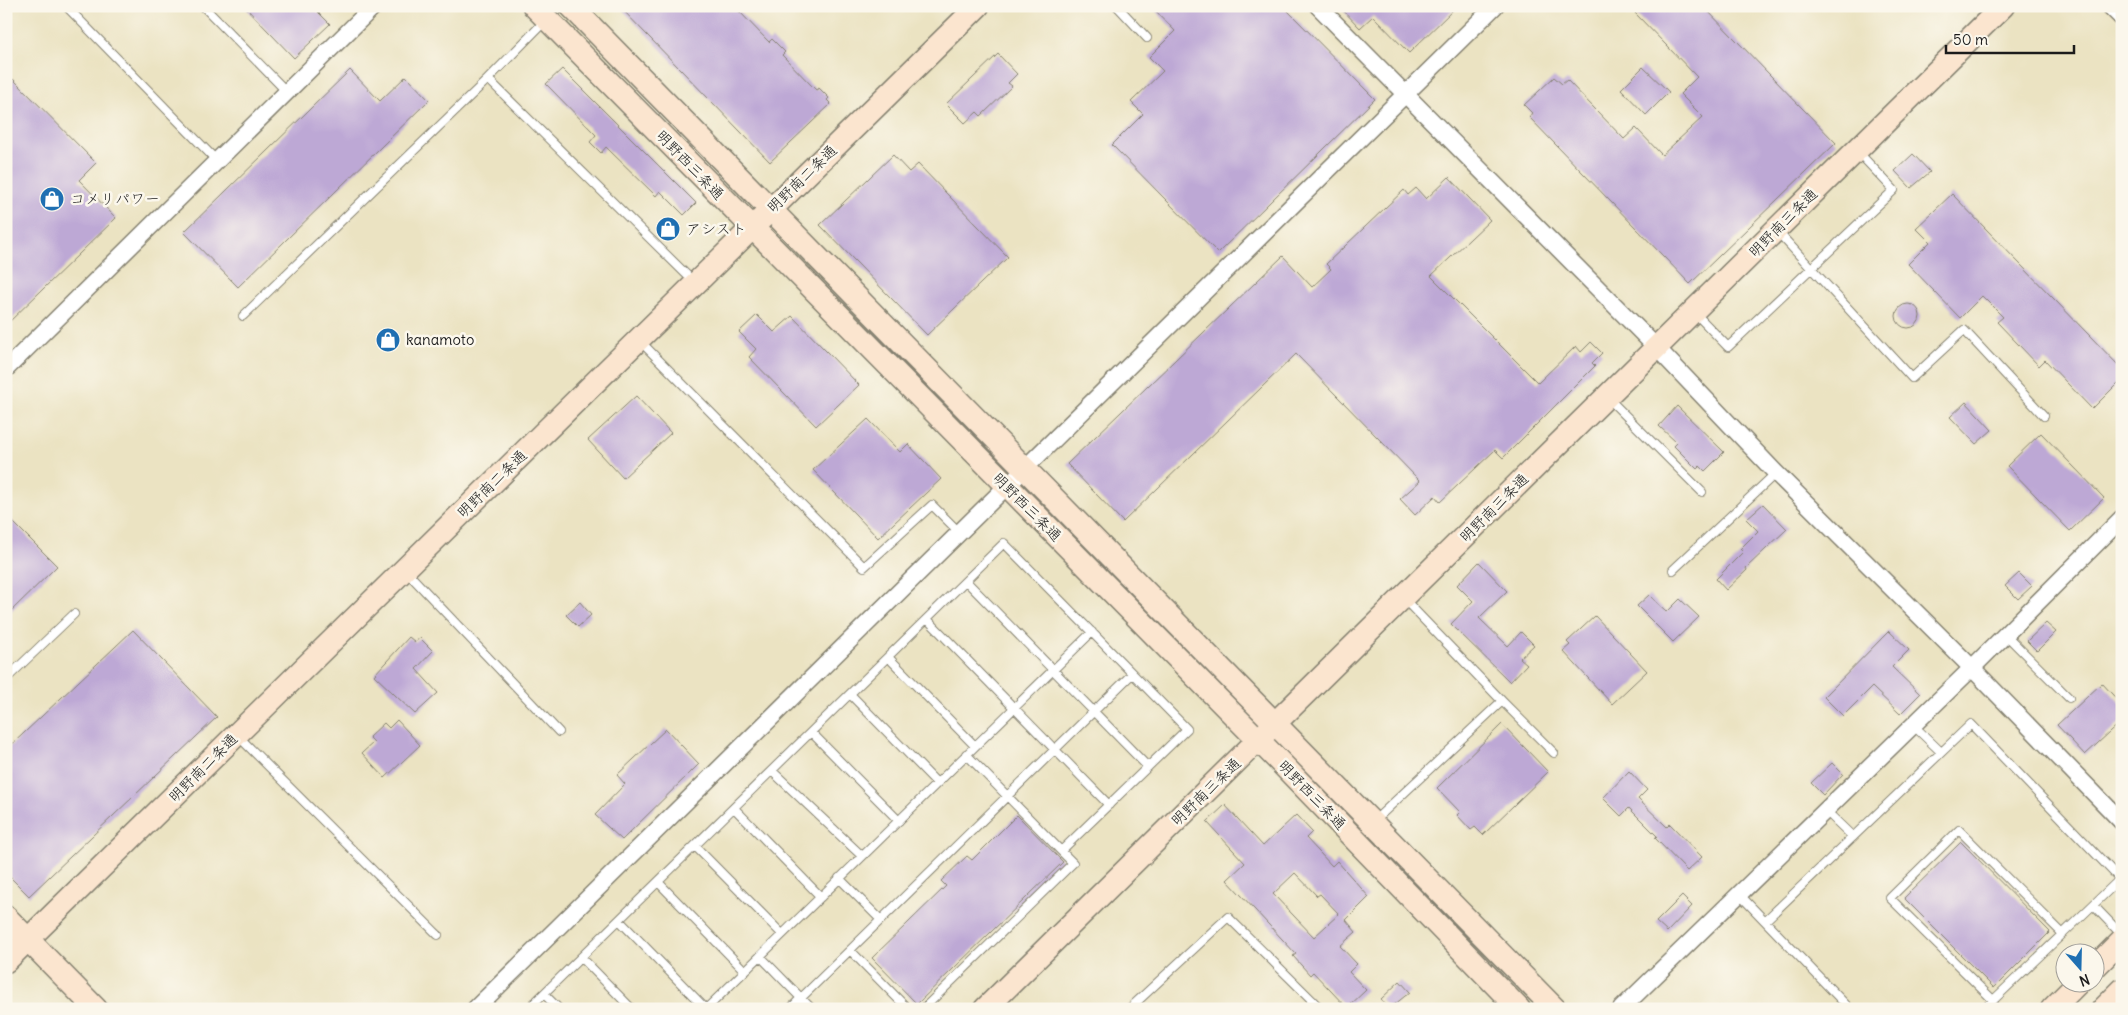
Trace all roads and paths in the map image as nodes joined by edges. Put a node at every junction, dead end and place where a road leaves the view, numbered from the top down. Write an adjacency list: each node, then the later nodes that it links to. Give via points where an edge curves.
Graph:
1 (66, 6): 18 (lane)
2 (203, 6): 15 (lane)
3 (374, 6): 15 (street)
4 (571, 6): 19 (street, 明野西三条通)
5 (978, 6): 19 (street, 明野南二条通)
6 (1117, 6): 13 (lane)
7 (1318, 6): 16 (street)
8 (1495, 6): 16 (street)
9 (2003, 6): 17 (street, 明野南三条通)
10 (2110, 6): 12 (street)
11 (541, 13): 14 (lane); 20 (street, 明野西三条通)
12 (2122, 18)
13 (1147, 38)
14 (488, 79): 23 (lane); 25 (lane)
15 (287, 92): 18 (street)
16 (1405, 94): 27 (street); 31 (street)
17 (1856, 151): 21 (street, 明野南三条通); 22 (lane, via 1894,190)
18 (217, 161): 28 (street)
19 (770, 210): 20 (street, 明野南二条通); 31 (street, 明野西三条通)
20 (752, 228): 23 (street, 明野南二条通); 33 (street, 明野西三条通)
21 (1776, 229): 22 (lane); 24 (street, 明野南三条通)
22 (1811, 269): 24 (lane, via 1728,347); 30 (lane, via 1912,378 1964,330)
23 (696, 283): 26 (street, 明野南二条通)
24 (1694, 311): 27 (street, 明野南三条通)
25 (242, 316)
26 (639, 339): 36 (lane, via 864,567 932,505); 37 (street, 明野南二条通)
27 (1656, 348): 29 (street, 明野南三条通); 32 (street)
28 (6, 368)
29 (1607, 396): 34 (lane); 40 (street, 明野南三条通)
30 (2044, 416)
31 (1025, 469): 33 (street); 55 (street, 明野西三条通)
32 (1776, 473): 38 (lane); 46 (street)
33 (1007, 486): 36 (street); 60 (street, 明野西三条通)
34 (1702, 492)
35 (2122, 518): 44 (street)
36 (960, 533): 107 (street)
37 (404, 570): 57 (lane); 59 (street, 明野南二条通)
38 (1673, 570)
39 (966, 581): 42 (lane); 43 (lane, via 1004,543); 47 (lane)
40 (1403, 598): 52 (lane); 55 (street, 明野南三条通)
41 (74, 614): 49 (lane)
42 (927, 619): 45 (lane); 53 (lane)
43 (1092, 632): 47 (lane); 48 (lane)
44 (2006, 634): 46 (street); 51 (lane)
45 (888, 657): 50 (lane); 61 (lane)
46 (1972, 668): 56 (street); 74 (street)
47 (1053, 670): 53 (lane); 54 (lane)
48 (1132, 674): 54 (lane); 66 (lane, via 1187,729)
49 (6, 680)
50 (850, 694): 58 (lane); 68 (lane)
51 (2069, 698)
52 (1502, 701): 64 (lane); 75 (lane)
53 (1014, 708): 61 (lane); 62 (lane)
54 (1094, 712): 62 (lane); 66 (lane)
55 (1274, 725): 60 (street, 明野南三条通); 75 (street, 明野西三条通)
56 (1914, 725): 63 (lane); 72 (street)
57 (559, 732)
58 (811, 732): 67 (lane); 73 (lane)
59 (237, 735): 91 (lane); 93 (street, 明野南二条通)
60 (1258, 740): 116 (street, 明野南三条通); 119 (street, 明野西三条通)
61 (975, 746): 65 (lane)
62 (1055, 750): 69 (lane); 70 (lane)
63 (1941, 752): 76 (lane); 84 (lane, via 1970,724 2120,879)
64 (1554, 753)
65 (966, 754): 68 (lane); 69 (lane)
66 (1148, 767): 70 (lane)
67 (772, 771): 71 (lane); 79 (lane)
68 (937, 783): 73 (lane)
69 (1007, 796): 78 (lane); 87 (lane)
70 (1109, 805): 78 (lane)
71 (734, 808): 77 (lane); 83 (lane)
72 (1825, 810): 76 (lane); 82 (street)
73 (898, 821): 79 (lane)
74 (2122, 822)
75 (1371, 823): 120 (street, 明野西三条通)
76 (1853, 837): 88 (lane)
77 (695, 846): 81 (lane); 89 (lane)
78 (1061, 851): 115 (lane, via 1073,863)
79 (862, 856): 80 (lane)
80 (839, 878): 83 (lane); 87 (lane)
81 (658, 882): 86 (lane); 100 (lane)
82 (1739, 894): 88 (lane); 121 (street)
83 (821, 897): 89 (lane)
84 (2093, 905): 90 (lane); 92 (lane)
85 (6, 917): 93 (street)
86 (619, 920): 98 (lane); 111 (lane)
87 (881, 920): 95 (lane)
88 (1765, 921): 122 (lane)
89 (782, 934): 96 (lane)
90 (2063, 934): 105 (lane); 105 (lane, via 1958,830 1890,898)
91 (438, 935)
92 (2122, 935)
93 (29, 939): 99 (street, 明野南二条通); 106 (street)
94 (2122, 940): 97 (street)
95 (850, 950): 104 (lane); 114 (lane)
96 (760, 956): 100 (lane); 104 (lane)
97 (2106, 956)
98 (581, 957): 103 (lane); 110 (lane)
99 (6, 962)
100 (745, 971): 111 (lane)
101 (2122, 990): 125 (street)
102 (2069, 992): 124 (street)
103 (544, 994): 108 (lane); 109 (lane)
104 (801, 998): 112 (lane); 113 (lane)
105 (1993, 1000): 123 (lane)
106 (96, 1009)
107 (474, 1009)
108 (528, 1009)
109 (559, 1009)
110 (632, 1009)
111 (706, 1009)
112 (790, 1009)
113 (812, 1009)
114 (908, 1009)
115 (923, 1009)
116 (985, 1009)
117 (1129, 1009): 118 (lane, via 1228,917)
118 (1321, 1009)
119 (1519, 1009)
120 (1555, 1009)
121 (1620, 1009)
122 (1850, 1009)
123 (1984, 1009)
124 (2052, 1009)
125 (2103, 1009)

